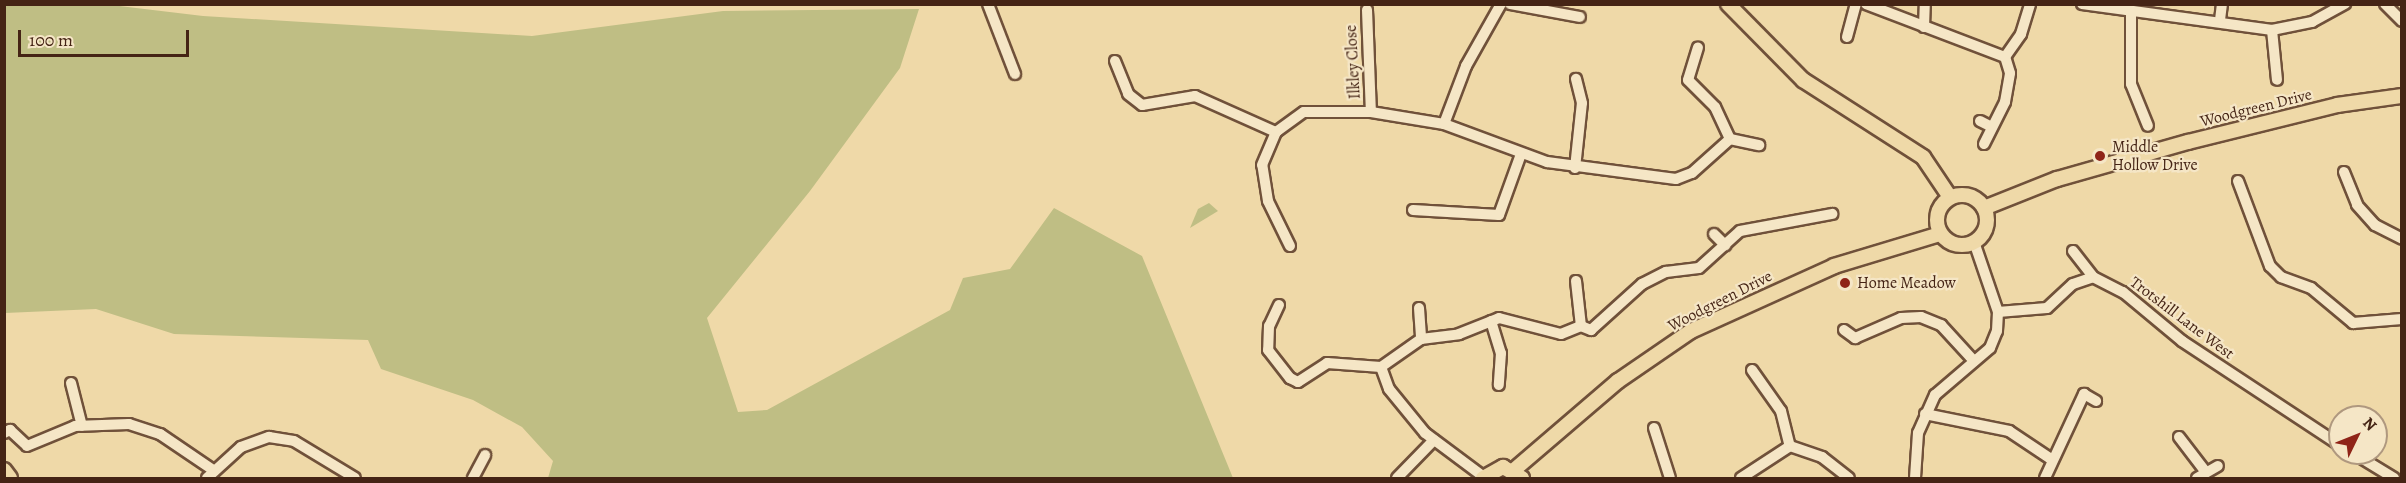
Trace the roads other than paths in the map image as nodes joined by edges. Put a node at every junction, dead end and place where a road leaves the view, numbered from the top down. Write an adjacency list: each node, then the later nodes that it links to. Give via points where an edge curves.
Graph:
1 (988, 4): 24 (street)
2 (1501, 4): 30 (street, via 1466,66)
3 (1509, 4): 15 (street)
4 (1728, 4): 41 (main road, via 1803,80 1923,157)
5 (1856, 4): 20 (street)
6 (1866, 4): 18 (street)
7 (1924, 4): 18 (street)
8 (2030, 4): 22 (street, via 2021,34)
9 (2082, 4): 14 (street)
10 (2222, 4): 16 (street)
11 (2345, 4): 19 (street, via 2312,22)
12 (2385, 4): 17 (street)
13 (1366, 10): 28 (street, Ilkley Close)
14 (2131, 11): 16 (street); 31 (street, via 2131,84)
15 (1581, 17)
16 (2220, 20): 19 (street)
17 (2402, 21)
18 (1924, 27): 22 (street)
19 (2272, 30): 26 (street)
20 (1847, 37)
21 (1698, 48): 34 (street, via 1688,80 1715,107)
22 (2005, 57): 32 (street, via 2010,73 2005,102)
23 (1115, 61): 33 (street, via 1128,94 1142,105 1195,96)
24 (1015, 74)
25 (1576, 79): 38 (street, via 1582,103)
26 (2277, 80)
27 (2402, 96): 42 (main road, Woodgreen Drive, via 2337,105 2188,142 2057,179)
28 (1371, 112): 30 (street); 33 (street, via 1304,112)
29 (1980, 120): 32 (street)
30 (1444, 124): 37 (street)
31 (2148, 126)
32 (1992, 127): 35 (street)
33 (1276, 132): 50 (street, via 1263,165 1268,201)
34 (1730, 139): 36 (street); 38 (street, via 1692,173 1676,179)
35 (1984, 144)
36 (1759, 145)
37 (1521, 154): 38 (street); 43 (street, via 1499,215)
38 (1575, 168)
39 (2344, 172): 47 (street, via 2357,205 2375,225)
40 (2238, 181): 57 (street, via 2270,266 2281,277 2311,288 2353,323)
41 (1950, 197): 42 (main road, via 1976,198); 46 (main road, via 1939,209)
42 (1984, 208): 48 (main road, via 1984,232)
43 (1413, 210)
44 (1832, 214): 49 (street, via 1759,225)
45 (1714, 234): 49 (street)
46 (1940, 234): 48 (main road, via 1950,242); 81 (main road, Woodgreen Drive, via 1834,266 1691,331 1618,381)
47 (2402, 239)
48 (1974, 242): 56 (street)
49 (1725, 245): 59 (street, via 1700,268 1666,272 1642,284 1591,330)
50 (1290, 246)
51 (2073, 251): 52 (street)
52 (2093, 277): 56 (street, via 2073,284 2048,308); 73 (street, Trotshill Lane West, via 2123,292 2182,341)
53 (1576, 280): 59 (street)
54 (1279, 304): 63 (street, via 1269,326 1268,350 1290,378 1298,382 1327,363)
55 (1419, 308): 61 (street)
56 (1998, 312): 62 (street, via 1990,348)
57 (2402, 319)
58 (1491, 321): 59 (street, via 1510,317 1562,334); 61 (street, via 1459,334); 66 (street, via 1501,353)
59 (1581, 326)
60 (1844, 330): 62 (street, via 1855,338 1901,318 1921,317 1941,325)
61 (1421, 339): 63 (street)
62 (1974, 361): 68 (street, via 1935,395)
63 (1381, 367): 74 (street, via 1389,389)
64 (1752, 370): 75 (street, via 1781,411)
65 (70, 383): 69 (street)
66 (1499, 386)
67 (2096, 401): 77 (street, via 2084,394)
68 (1925, 414): 77 (street, via 2009,431); 92 (street)
69 (82, 426): 71 (street, via 27,446 10,430); 82 (street, via 118,423 146,429)
70 (1654, 428): 89 (street)
71 (4, 433)
72 (2179, 437): 83 (street)
73 (2328, 437)
74 (1434, 440): 87 (street); 88 (street)
75 (1790, 446): 90 (street); 91 (street, via 1822,457)
76 (485, 455): 86 (street)
77 (2051, 459): 93 (street)
78 (2373, 465): 94 (street)
79 (2218, 466): 83 (street)
80 (4, 470): 84 (main road)
81 (1518, 474): 88 (main road, via 1495,468)
82 (210, 475): 85 (street, via 241,447 281,437)
83 (2201, 475)
84 (10, 478)
85 (355, 478)
86 (473, 478)
87 (1397, 478)
88 (1483, 478)
89 (1671, 478)
90 (1741, 478)
91 (1849, 478)
92 (1915, 478)
93 (2045, 478)
94 (2394, 478)

